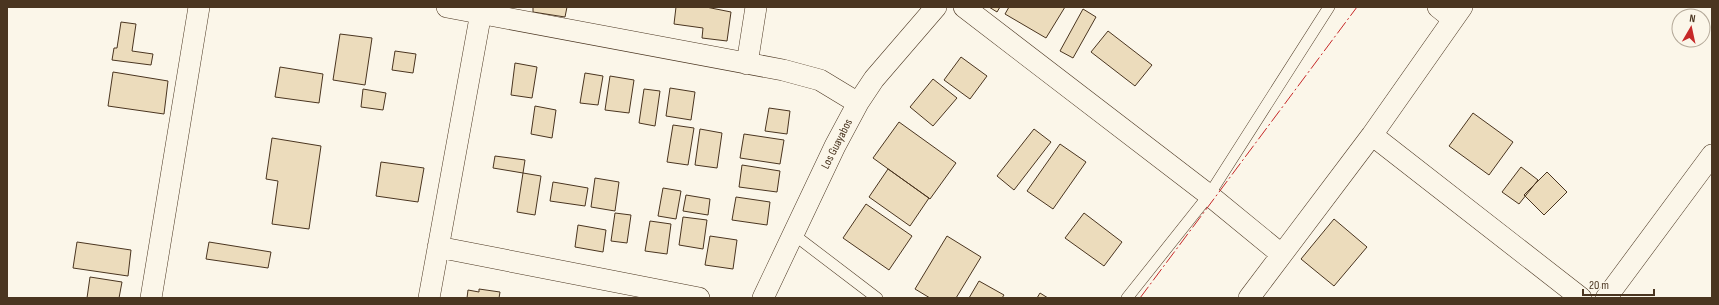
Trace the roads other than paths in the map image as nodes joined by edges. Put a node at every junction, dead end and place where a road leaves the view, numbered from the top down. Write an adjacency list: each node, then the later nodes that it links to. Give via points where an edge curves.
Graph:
1 (198, 7): 17 (street)
2 (447, 7): 7 (street)
3 (756, 7): 9 (street)
4 (936, 7): 10 (street, Los Guayabos, via 874,79)
5 (964, 7): 13 (street)
6 (1329, 7): 13 (lane)
7 (482, 10): 9 (street); 15 (street)
8 (1451, 11): 11 (street)
9 (748, 64): 10 (street, via 820,80)
10 (858, 103): 14 (street, Los Guayabos)
11 (1372, 135): 16 (street); 24 (street)
12 (1712, 155): 25 (street)
13 (1209, 195): 16 (street); 22 (lane)
14 (793, 234): 20 (street, Los Guayabos); 21 (lane)
15 (438, 247): 18 (street); 19 (street)
16 (1281, 254): 23 (street)
17 (151, 298)
18 (429, 298)
19 (700, 298)
20 (763, 298)
21 (877, 298)
22 (1127, 298)
23 (1249, 298)
24 (1581, 298)
25 (1606, 298)

